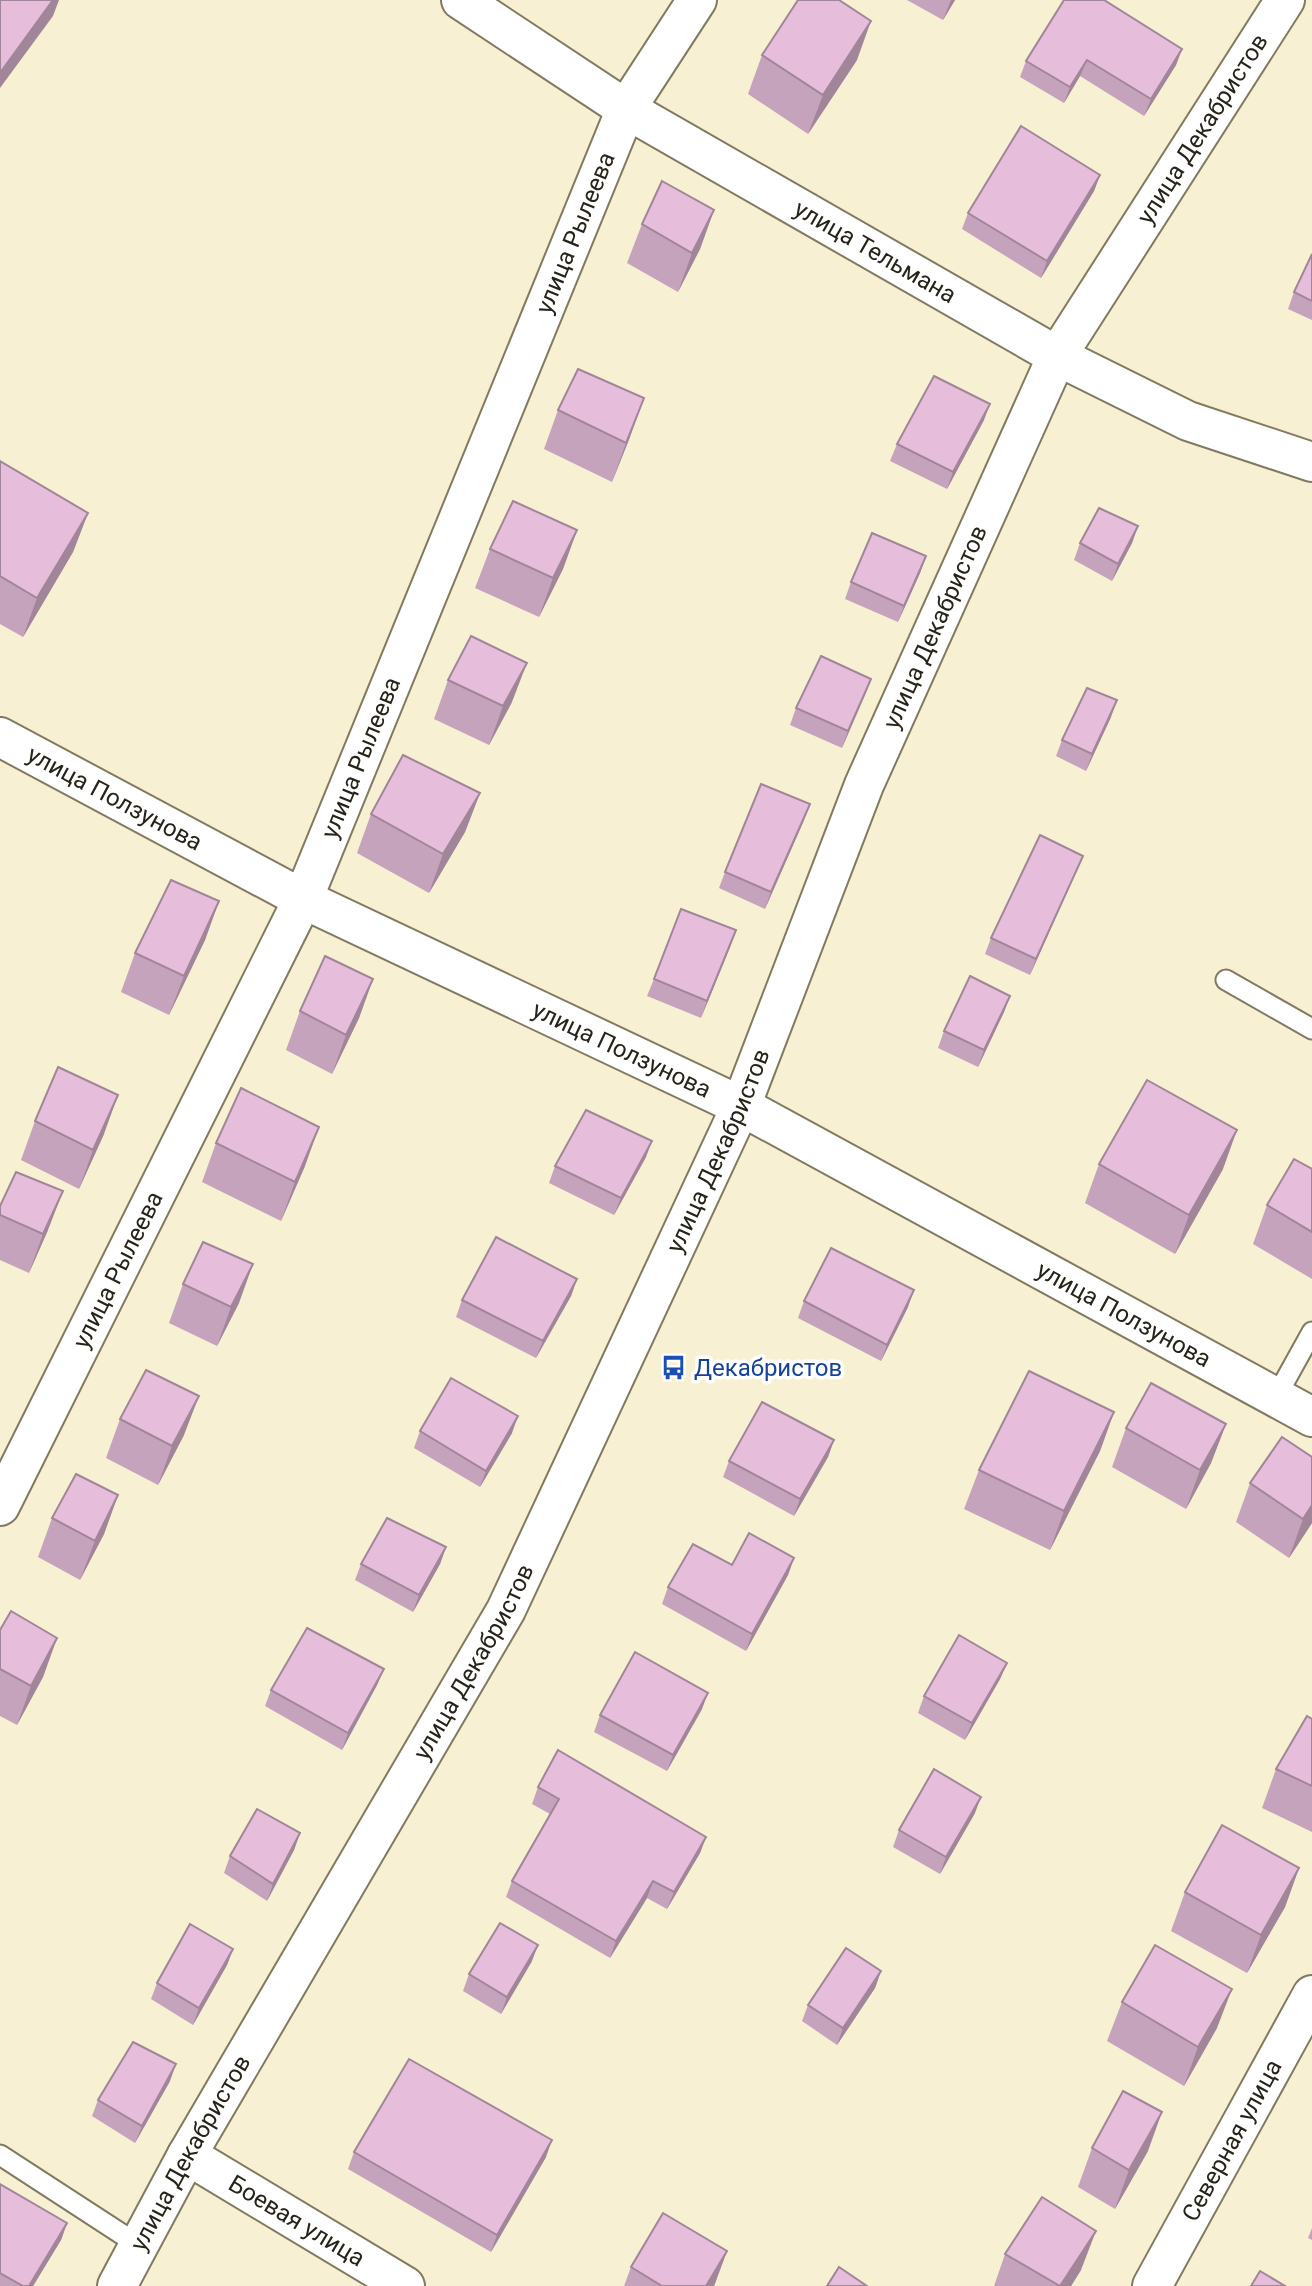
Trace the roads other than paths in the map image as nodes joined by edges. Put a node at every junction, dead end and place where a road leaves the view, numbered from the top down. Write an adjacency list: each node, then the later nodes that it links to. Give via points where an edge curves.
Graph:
1 (461, 0): 4 (street, улица Тельмана)
2 (697, 0): 4 (street, улица Рылеева)
3 (1285, 0): 5 (street, улица Декабристов)
4 (626, 109): 5 (street, улица Тельмана); 8 (street, улица Рылеева)
5 (1057, 356): 6 (street, улица Тельмана, via 1188,421); 11 (street, улица Декабристов, via 864,785)
6 (1312, 462)
7 (0, 737): 8 (street, улица Ползунова)
8 (303, 899): 11 (street, улица Ползунова); 15 (street, улица Рылеева)
9 (1226, 981): 10 (lane)
10 (1312, 1029)
11 (741, 1106): 13 (street, улица Ползунова); 18 (street, улица Декабристов, via 506,1611)
12 (1312, 1332): 13 (lane)
13 (1276, 1397): 14 (street, улица Ползунова)
14 (1312, 1416)
15 (0, 1506)
16 (1312, 1995): 22 (street, Северная улица)
17 (0, 2155): 19 (lane)
18 (187, 2155): 19 (street, улица Декабристов); 21 (street, Боевая улица)
19 (140, 2246): 20 (street, улица Декабристов)
20 (117, 2286)
21 (405, 2286)
22 (1152, 2286)

